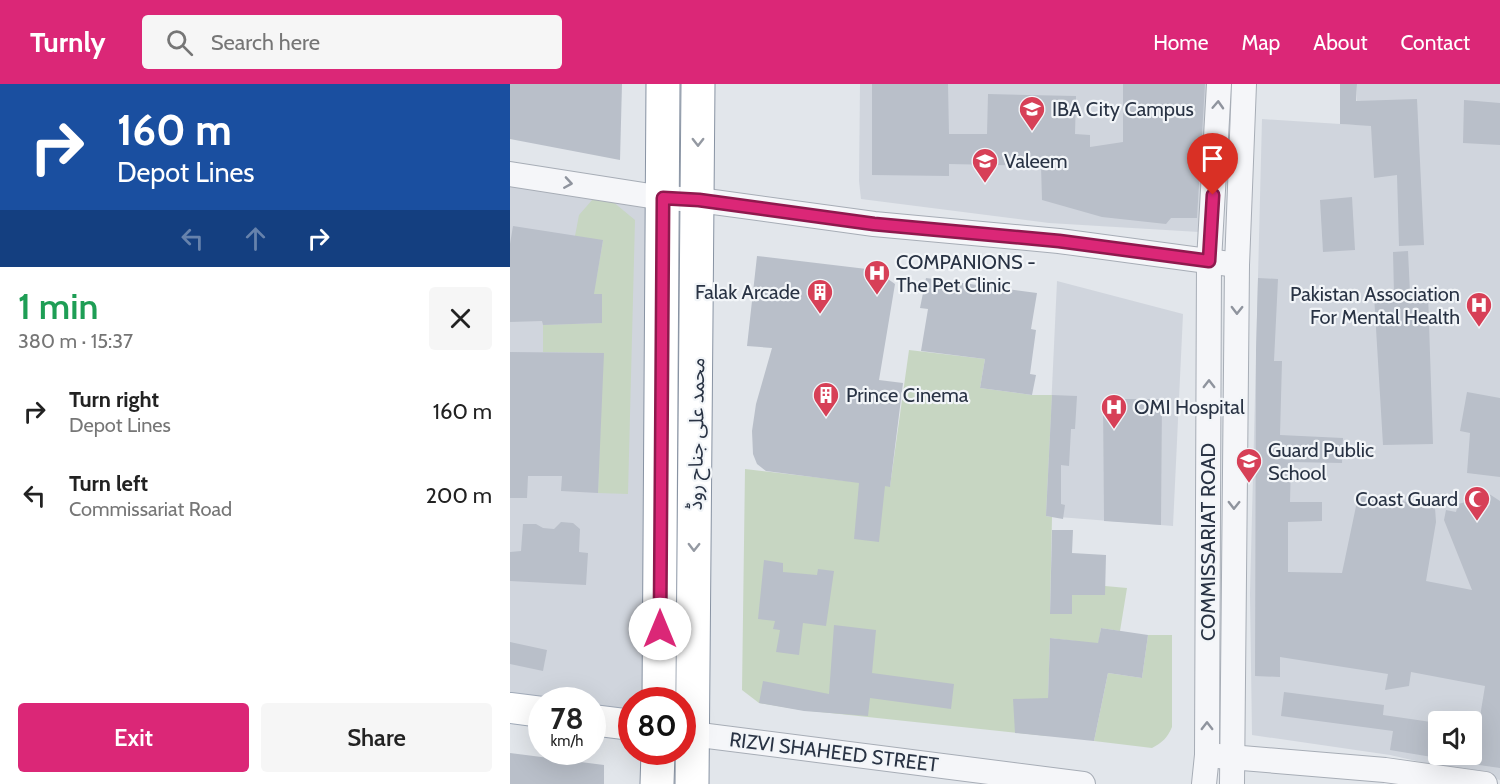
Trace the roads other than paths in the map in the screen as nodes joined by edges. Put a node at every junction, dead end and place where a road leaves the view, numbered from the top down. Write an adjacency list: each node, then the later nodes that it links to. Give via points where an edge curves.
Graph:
1 (663, 84): 6 (highway, محمد علی جناح روڈ)
2 (698, 84): 7 (highway, محمد علی جناح روڈ, one-way to 7)
3 (1219, 84): 8 (street, COMMISSARIAT ROAD, one-way to 3)
4 (1244, 84): 9 (street, COMMISSARIAT ROAD)
5 (510, 174): 6 (street, one-way to 6)
6 (663, 198): 7 (street); 10 (highway, محمد علی جناح روڈ)
7 (699, 200): 8 (street, via 874,224 1059,241); 11 (highway, محمد علی جناح روڈ, one-way to 11)
8 (1209, 261): 9 (street); 15 (street, COMMISSARIAT ROAD, one-way to 8)
9 (1237, 265): 16 (street, COMMISSARIAT ROAD, one-way to 16)
10 (659, 687)
11 (688, 687)
12 (510, 708): 13 (main road)
13 (528, 710)
14 (696, 734): 21 (street, RIZVI SHAHEED STREET)
15 (1207, 755): 16 (street); 22 (street, COMMISSARIAT ROAD)
16 (1233, 758): 23 (street, COMMISSARIAT ROAD); 24 (street, via 1385,770)
17 (658, 765): 19 (highway)
18 (690, 765): 20 (highway, محمد علی جناح روڈ)
19 (657, 784)
20 (692, 784)
21 (1083, 784)
22 (1204, 784)
23 (1232, 784)
24 (1485, 784)

